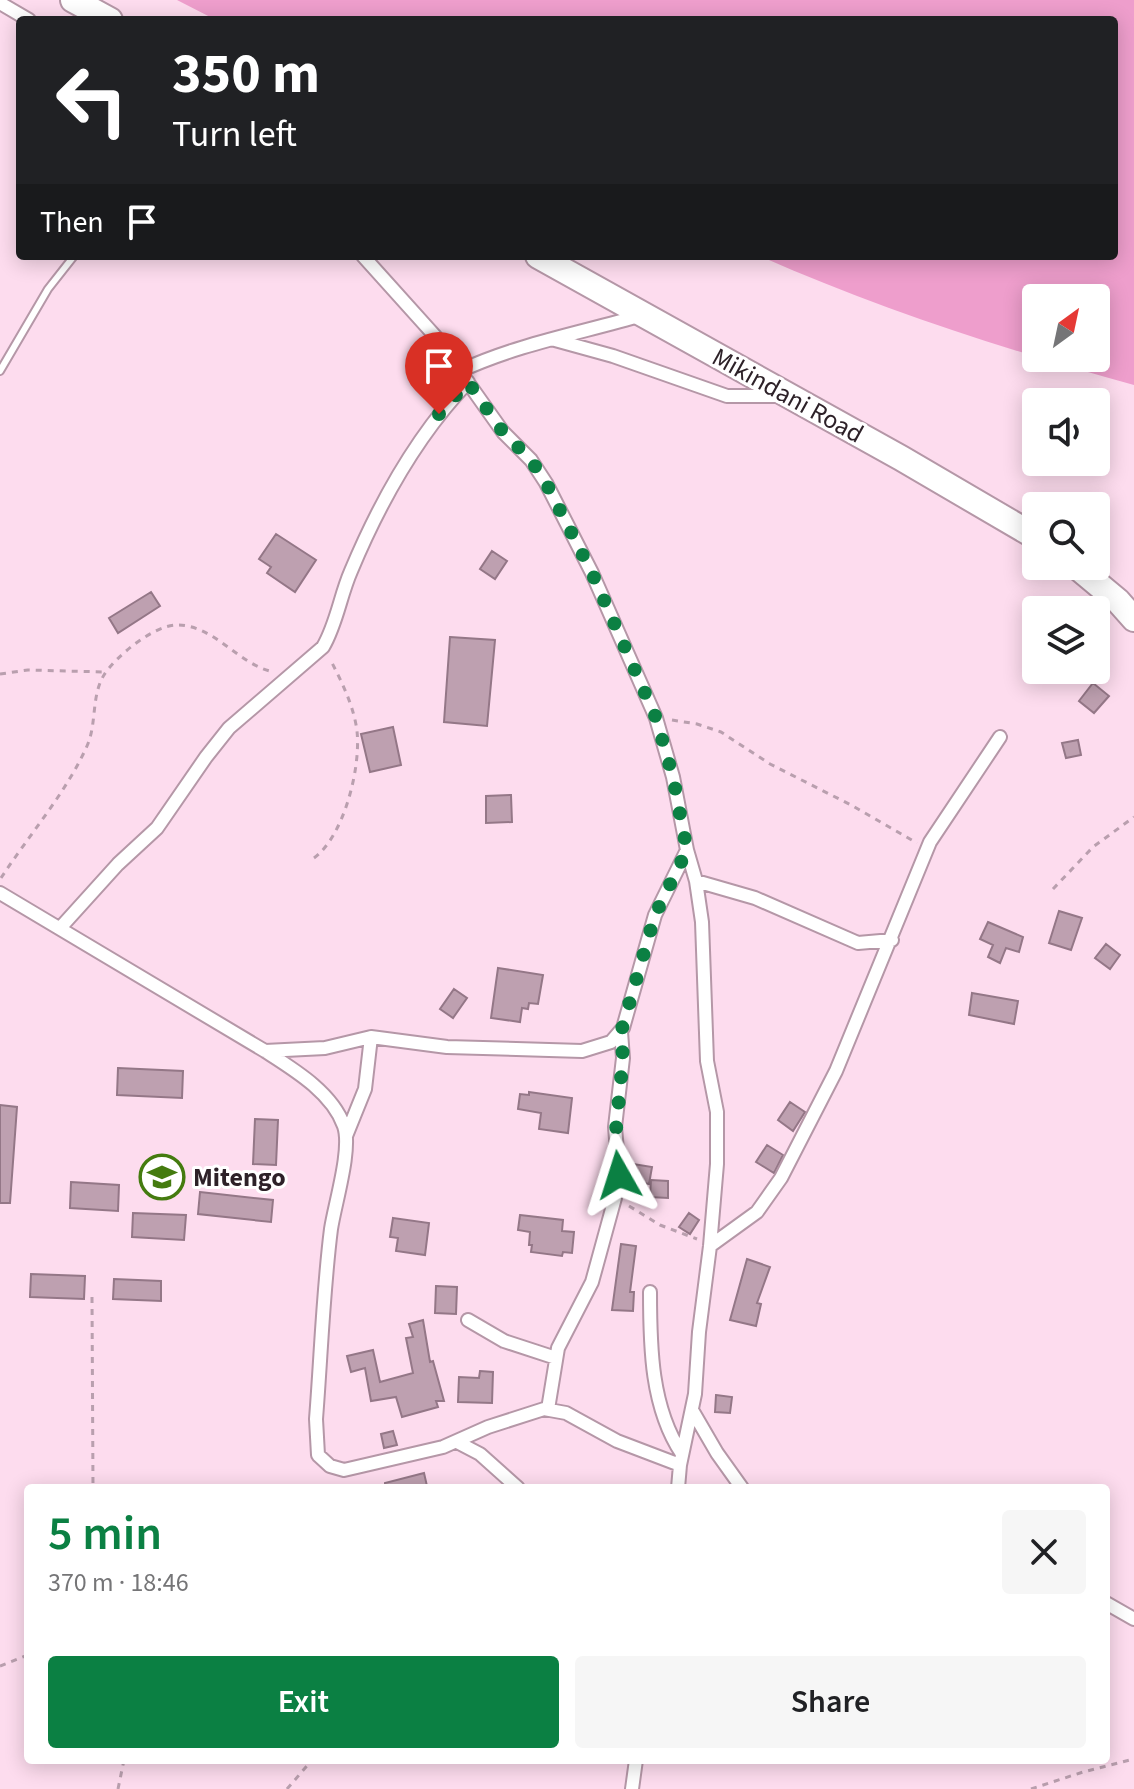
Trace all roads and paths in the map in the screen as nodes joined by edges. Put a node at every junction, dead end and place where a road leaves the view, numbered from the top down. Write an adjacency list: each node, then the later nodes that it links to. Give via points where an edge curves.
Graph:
1 (73, 0): 4 (highway)
2 (0, 3): 3 (street)
3 (22, 16)
4 (103, 16)
5 (71, 260): 10 (lane)
6 (367, 260): 11 (street)
7 (545, 260): 8 (highway, Mikindani Road)
8 (642, 315): 9 (street); 12 (highway, Mikindani Road)
9 (555, 340): 11 (street, via 523,345); 12 (street, via 727,396)
10 (0, 371)
11 (464, 376): 16 (street, via 387,497 344,587); 20 (street, via 552,494)
12 (788, 396): 13 (highway, Mikindani Road)
13 (1022, 529)
14 (1093, 580): 15 (highway)
15 (1134, 619)
16 (323, 647): 17 (street); 25 (path, via 357,732 349,802 327,849)
17 (298, 671): 18 (path, via 260,668 216,638 179,625 149,632); 30 (street, via 229,728 157,828)
18 (106, 672): 19 (path); 26 (path, via 87,746)
19 (0, 674)
20 (656, 718): 23 (path, via 721,732); 24 (street)
21 (1000, 737): 23 (street)
22 (1134, 817): 28 (path, via 1093,847)
23 (927, 849): 31 (street)
24 (687, 850): 27 (street); 32 (street, via 655,915)
25 (314, 858)
26 (0, 880)
27 (696, 881): 31 (street, via 755,898 858,943); 37 (street, via 707,1061 717,1112)
28 (1053, 889)
29 (0, 893): 30 (street)
30 (61, 927): 34 (street)
31 (892, 940): 37 (street, via 836,1071 781,1178 757,1212)
32 (621, 1032): 33 (street, via 606,1045 582,1051 447,1047); 36 (street)
33 (371, 1037): 34 (street, via 325,1048); 35 (street, via 365,1089)
34 (265, 1051): 35 (street, via 324,1096)
35 (346, 1136): 44 (street, via 331,1230 316,1419 318,1455 344,1470)
36 (615, 1198): 37 (path); 41 (street, via 592,1282)
37 (710, 1246): 43 (street)
38 (650, 1292): 45 (street, via 655,1378 666,1427)
39 (92, 1297): 46 (path)
40 (468, 1320): 41 (street, via 504,1341)
41 (556, 1358): 42 (street)
42 (548, 1409): 44 (street); 45 (street, via 617,1441)
43 (692, 1410): 45 (street); 49 (street)
44 (457, 1442): 47 (street, via 480,1454)
45 (681, 1460): 48 (street)
46 (93, 1484)
47 (514, 1484)
48 (678, 1484)
49 (739, 1484)
50 (1110, 1605): 51 (street)
51 (1134, 1619)
52 (24, 1657): 53 (path)
53 (0, 1666)
54 (1134, 1759): 61 (path)
55 (123, 1764): 58 (path)
56 (309, 1764): 59 (path)
57 (635, 1764): 60 (street)
58 (118, 1789)
59 (287, 1789)
60 (632, 1789)
61 (1031, 1789)

